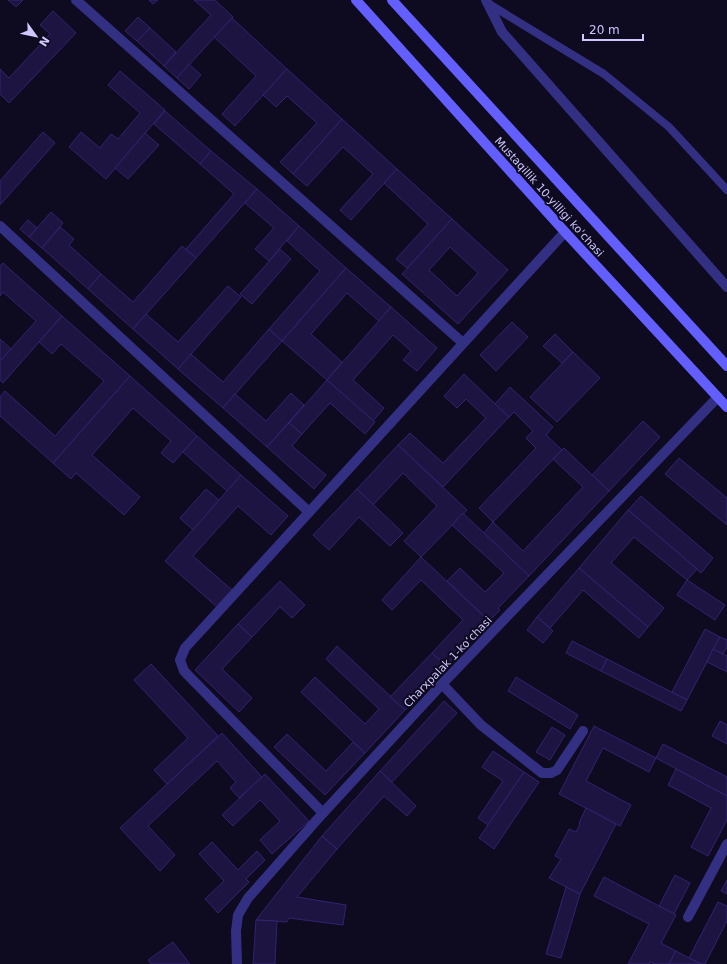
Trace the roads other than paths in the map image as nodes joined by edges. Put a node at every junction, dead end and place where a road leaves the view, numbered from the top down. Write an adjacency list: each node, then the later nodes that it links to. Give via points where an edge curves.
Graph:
1 (76, 0): 9 (street)
2 (356, 0): 7 (main road, Mustaqillik 10-yilligi ko'chasi)
3 (392, 0): 10 (main road, Mustaqillik 10-yilligi ko'chasi)
4 (487, 2): 5 (lane, via 604,74 669,128); 8 (street, via 502,32)
5 (727, 190)
6 (0, 226): 13 (street)
7 (564, 232): 9 (street); 11 (main road, Mustaqillik 10-yilligi ko'chasi)
8 (727, 287)
9 (463, 344): 13 (street)
10 (727, 366)
11 (718, 397): 12 (main road, Mustaqillik 10-yilligi ko'chasi); 14 (street, Charxpalak 1-koʻchasi)
12 (727, 408)
13 (309, 512): 16 (street, via 185,648 180,660 184,671)
14 (442, 684): 15 (street, via 481,725 542,773 558,770); 16 (street, Charxpalak 1-koʻchasi)
15 (583, 731)
16 (323, 813): 19 (street, Charxpalak 1-koʻchasi, via 248,898 238,915)
17 (727, 844): 18 (street)
18 (688, 917)
19 (237, 964)

